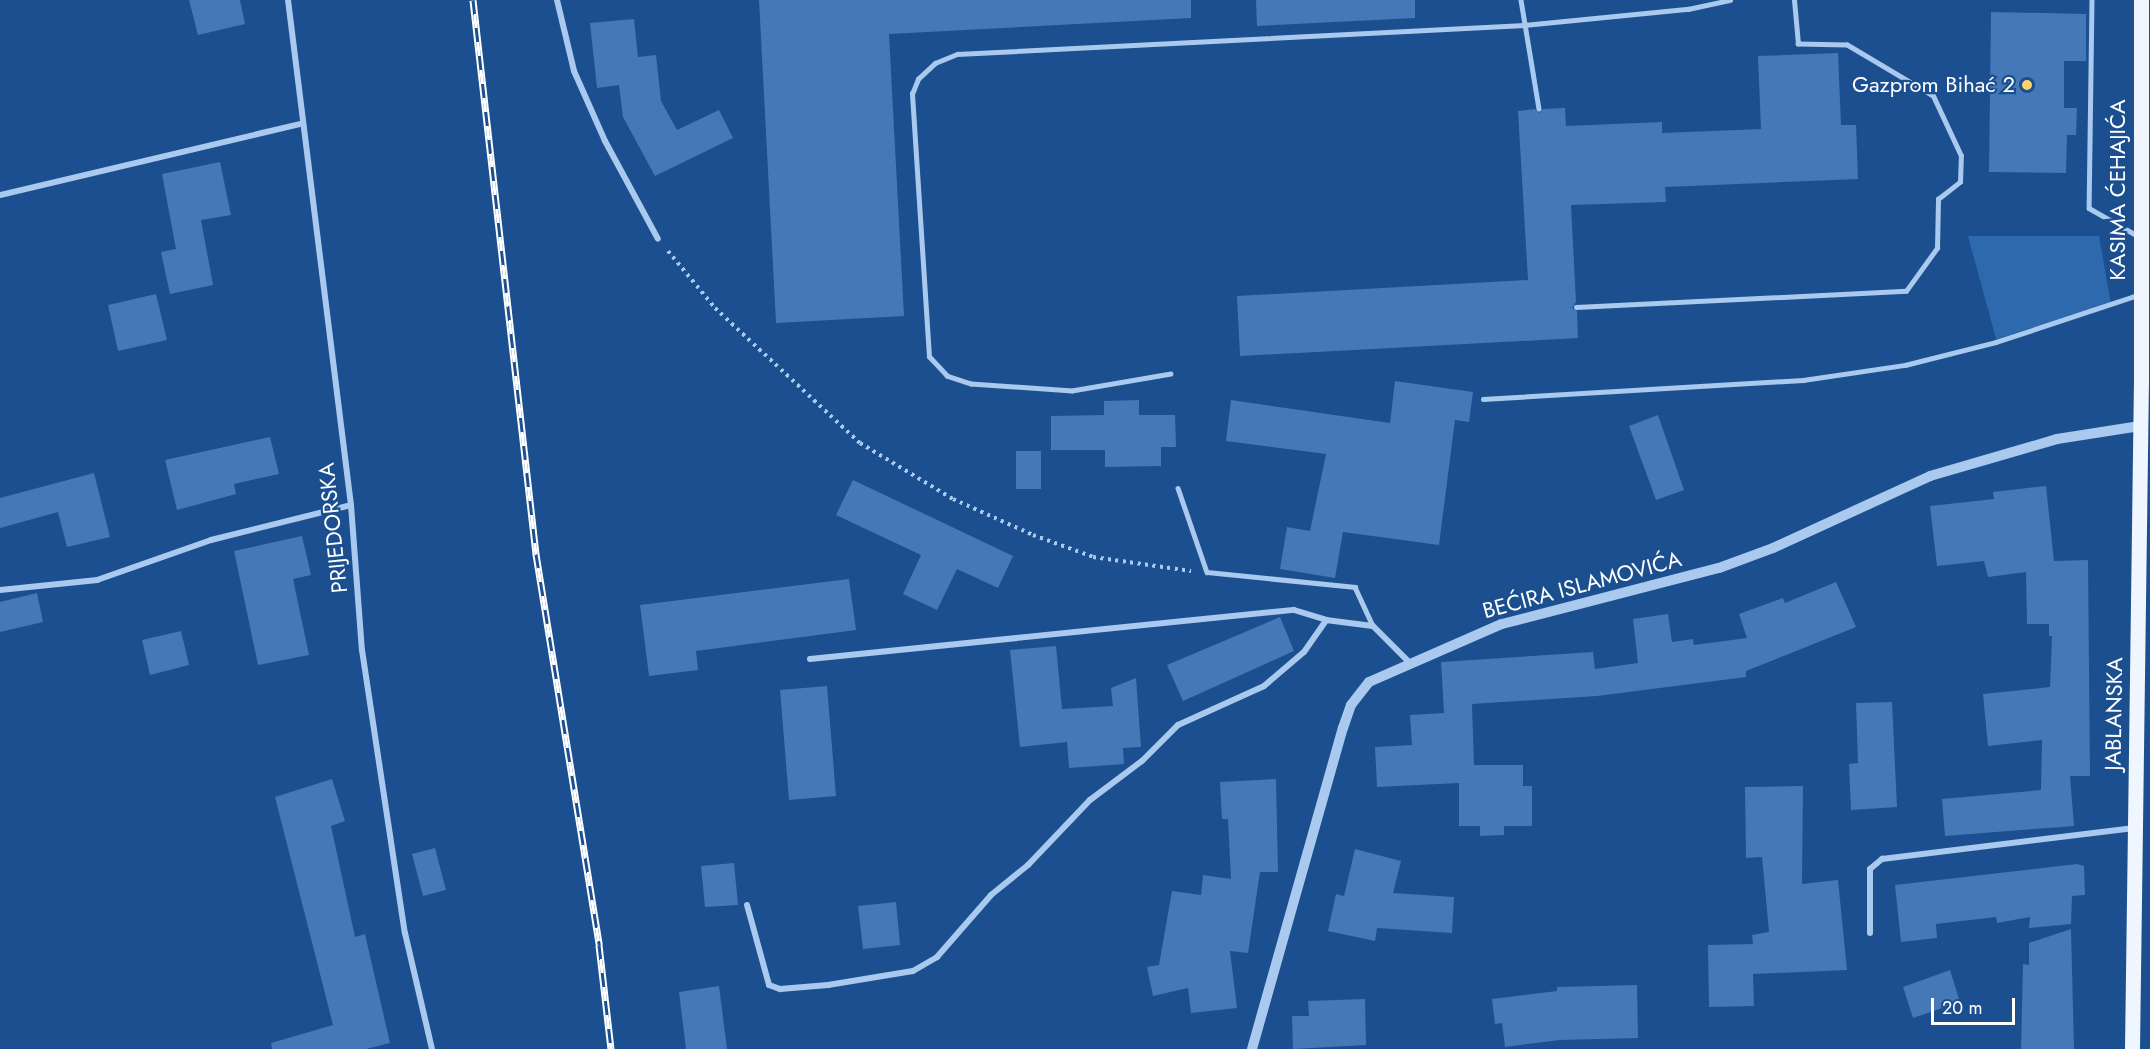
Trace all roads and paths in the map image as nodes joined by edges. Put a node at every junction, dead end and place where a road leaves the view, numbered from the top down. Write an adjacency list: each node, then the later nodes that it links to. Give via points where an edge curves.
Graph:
1 (288, 0): 10 (street, PRIJEDORSKA)
2 (558, 0): 13 (street, via 574,72 609,150)
3 (1521, 0): 8 (lane)
4 (1730, 0): 8 (lane, via 1688,9)
5 (1794, 0): 15 (lane, via 1798,44 1847,45 1933,96 1961,156 1960,182 1938,199 1937,248 1906,291)
6 (2092, 0): 12 (lane, via 2089,208)
7 (2141, 0): 12 (main road, KASIMA ĆEHAJIĆA)
8 (1524, 25): 9 (lane); 16 (lane, via 957,54 935,63 918,79 912,94 929,357 947,376 971,384 1072,391)
9 (1539, 109)
10 (301, 124): 11 (street); 21 (street, PRIJEDORSKA)
11 (0, 195)
12 (2140, 237): 14 (main road, KASIMA ĆEHAJIĆA)
13 (658, 239): 22 (path, via 715,308 860,443 953,499 1093,557)
14 (2145, 293): 17 (main road, KASIMA ĆEHAJIĆA); 18 (lane, via 1996,342 1905,365 1803,380)
15 (1576, 307)
16 (1171, 374)
17 (2141, 380): 19 (main road, JABLANSKA)
18 (1483, 399)
19 (2145, 426): 27 (street, BEĆIRA ISLAMOVIĆA, via 2057,440 1930,476 1719,568 1502,624); 28 (main road, JABLANSKA)
20 (1178, 488): 22 (lane)
21 (351, 505): 23 (street, via 211,540 97,580); 31 (street, PRIJEDORSKA, via 362,650 405,933)
22 (1207, 572): 25 (lane, via 1355,587)
23 (0, 590)
24 (1326, 620): 25 (street); 26 (street, via 1294,609); 29 (street, via 1311,644 1264,686 1186,720 1142,761 1090,800 1028,865 991,895 937,957 913,971 828,985 780,989 769,985)
25 (1373, 626): 27 (street)
26 (810, 659)
27 (1408, 662): 32 (street, BEĆIRA ISLAMOVIĆA, via 1369,682 1351,705)
28 (2135, 828): 30 (street, via 1882,860 1870,869); 33 (main road, JABLANSKA)
29 (747, 905)
30 (1870, 933)
31 (432, 1049)
32 (1252, 1049)
33 (2132, 1049)

